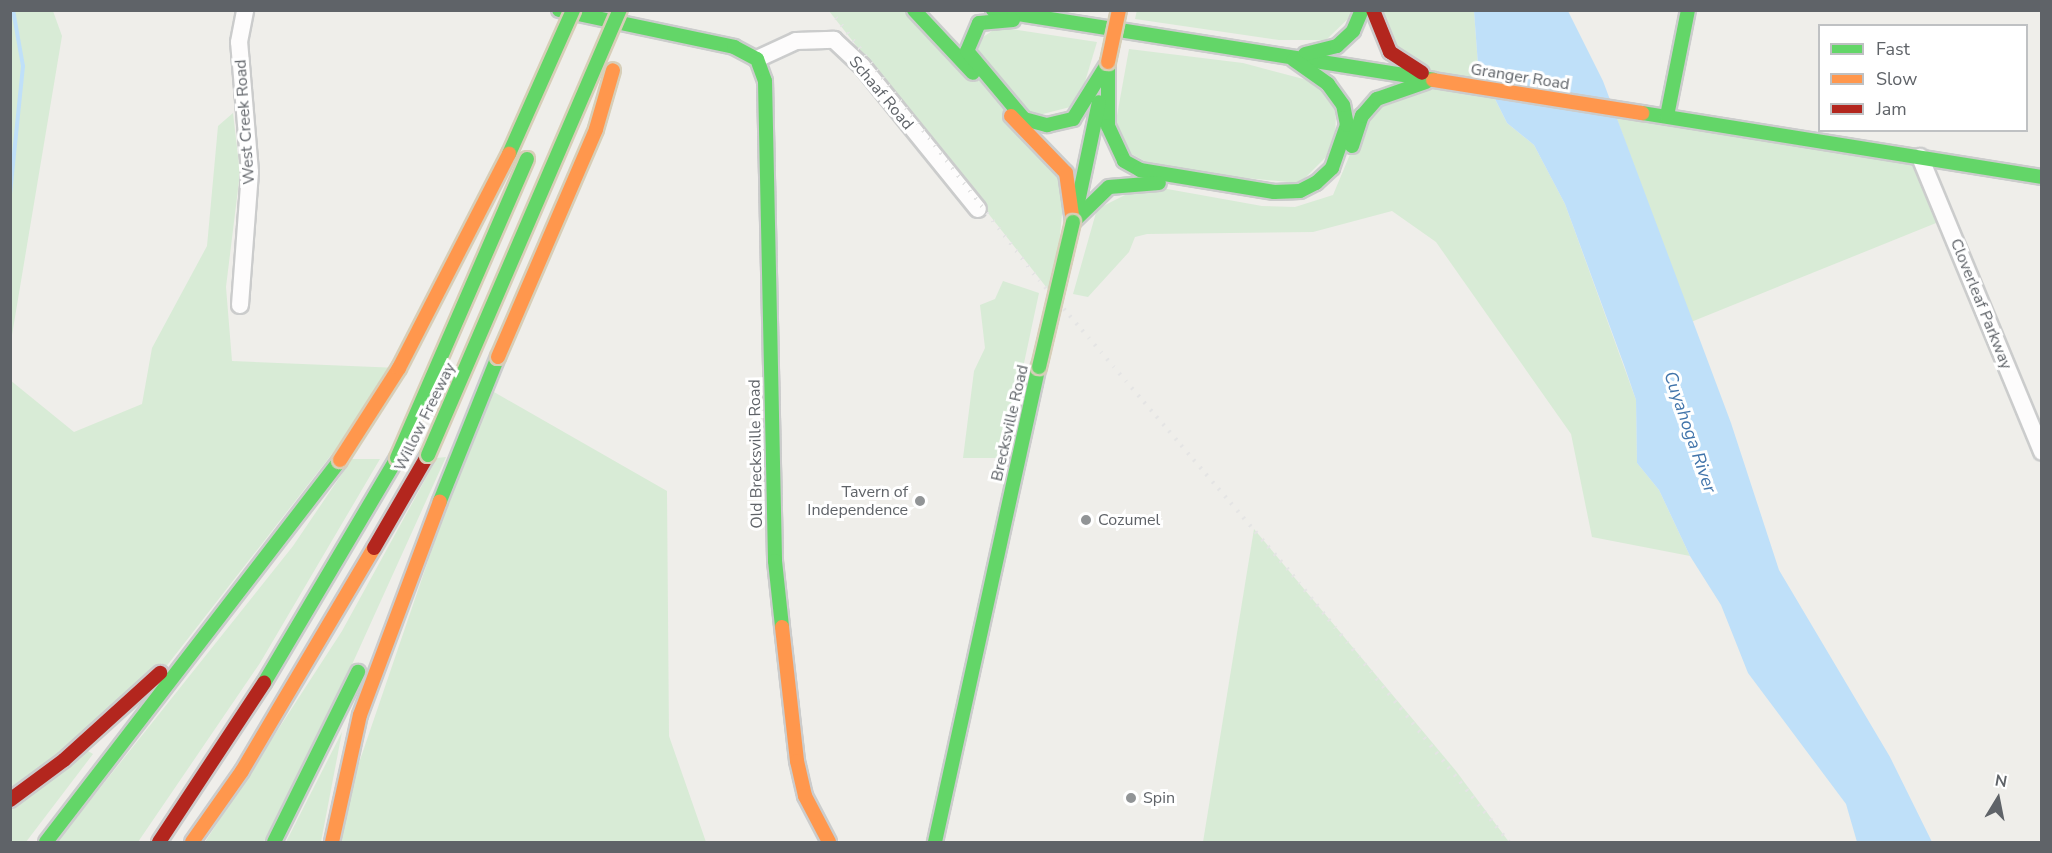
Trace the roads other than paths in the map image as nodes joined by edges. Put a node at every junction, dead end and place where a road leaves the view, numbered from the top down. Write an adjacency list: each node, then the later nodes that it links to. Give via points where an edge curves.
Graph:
1 (245, 10): 24 (street, West Creek Road, via 239,42 250,172)
2 (559, 10): 16 (main road, via 734,47)
3 (573, 10): 27 (main road, bridge, via 484,210 399,368 340,460)
4 (582, 10): 30 (main road, Willow Freeway, bridge, via 535,139 397,458 231,739)
5 (620, 10): 31 (main road, Willow Freeway, bridge, via 428,456 243,771)
6 (631, 10): 26 (main road, bridge, via 596,129 461,458)
7 (914, 10): 23 (main road, via 1066,174)
8 (993, 10): 14 (main road, Granger Road)
9 (1032, 10): 14 (main road)
10 (1119, 10): 17 (main road, Brecksville Road, bridge)
11 (1362, 10): 15 (main road, via 1353,31 1337,46)
12 (1373, 10): 18 (main road, via 1390,52)
13 (1688, 10): 19 (main road)
14 (1055, 22): 15 (main road, Granger Road); 17 (main road, via 986,20 968,40 972,62 1024,119 1047,125 1073,119)
15 (1289, 56): 17 (main road, via 1328,84 1343,105 1347,125 1332,168 1300,191 1179,178 1124,160 1108,126); 18 (main road, Granger Road)
16 (757, 59): 22 (street, Schaaf Road, via 796,41 834,40 862,66); 34 (main road, Old Brecksville Road, via 765,81 775,561 797,761 805,796)
17 (1108, 62): 23 (main road, Brecksville Road)
18 (1435, 80): 19 (main road, Granger Road); 23 (main road, via 1393,89 1369,106 1341,174 1310,198 1278,202 1131,182 1100,192)
19 (1667, 116): 20 (main road, Granger Road)
20 (1920, 157): 21 (main road, Granger Road); 25 (street, Cloverleaf Parkway)
21 (2042, 177)
22 (978, 209)
23 (1073, 222): 35 (main road, Brecksville Road, bridge)
24 (240, 305)
25 (2042, 452)
26 (425, 530): 32 (main road); 33 (main road, via 356,726)
27 (257, 572): 28 (main road, via 135,698); 29 (main road)
28 (10, 800)
29 (46, 843)
30 (159, 843)
31 (192, 843)
32 (273, 843)
33 (332, 843)
34 (829, 843)
35 (935, 843)

